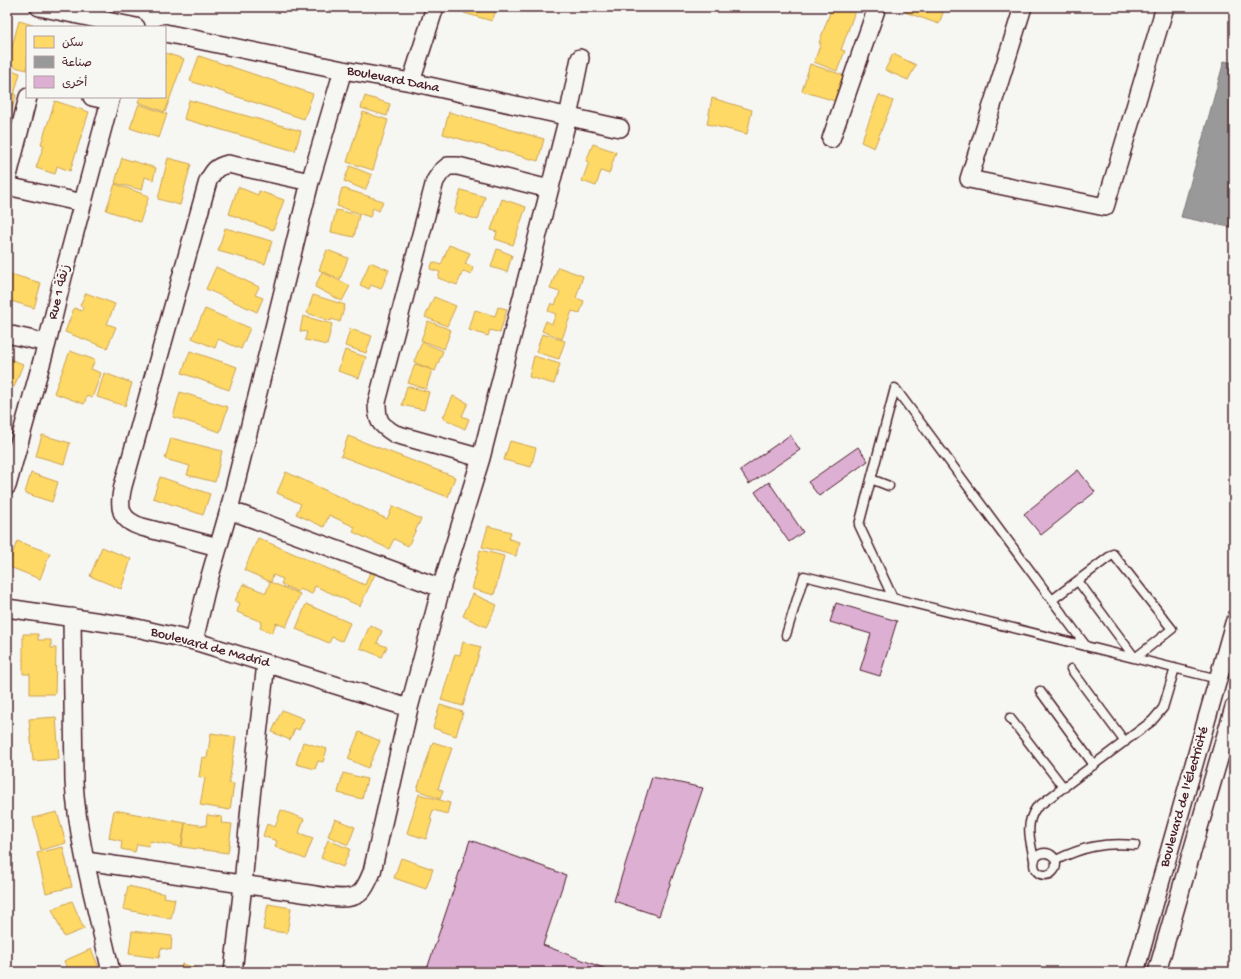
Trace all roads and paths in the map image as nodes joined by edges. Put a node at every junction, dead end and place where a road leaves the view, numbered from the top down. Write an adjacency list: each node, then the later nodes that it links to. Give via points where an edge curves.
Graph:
1 (39, 7): 6 (street)
2 (435, 7): 10 (street)
3 (877, 7): 15 (street)
4 (1022, 7): 5 (street, via 969,179 1105,207)
5 (1165, 7)
6 (127, 26)
7 (166, 33): 9 (street, Boulevard Daha)
8 (580, 58): 13 (street)
9 (343, 70): 10 (street, Boulevard Daha); 17 (street)
10 (411, 82): 13 (street, Boulevard Daha)
11 (28, 98): 16 (street)
12 (110, 99): 20 (street, Rue 1 زنقة)
13 (568, 117): 14 (street, Boulevard Daha); 19 (street)
14 (620, 128)
15 (831, 139)
16 (7, 180)
17 (310, 182): 28 (street); 29 (street, via 228,164 219,166 213,172 206,188 123,486 121,508 124,517 131,522)
18 (7, 186): 20 (street)
19 (549, 189): 23 (street); 23 (street, via 458,166 448,166 441,172 435,181 378,402 377,417 383,426 395,434)
20 (83, 203): 22 (street, Rue 1 زنقة)
21 (7, 334): 22 (street)
22 (47, 343): 24 (street, Rue 1 زنقة)
23 (481, 458): 31 (street)
24 (11, 461): 26 (street, Rue 1 زنقة)
25 (871, 479): 27 (lane); 32 (lane, via 859,525); 33 (lane, via 895,388)
26 (7, 486)
27 (889, 486)
28 (229, 510): 29 (street); 31 (street)
29 (218, 547): 38 (street)
30 (1078, 581): 33 (lane); 40 (lane); 40 (lane, via 1113,554 1172,629)
31 (441, 588): 47 (street)
32 (893, 598): 37 (lane, via 804,576); 39 (lane)
33 (1052, 600): 39 (lane)
34 (7, 608): 35 (street, Boulevard de Madrid)
35 (72, 617): 38 (street, Boulevard de Madrid); 55 (street, via 74,782 80,836)
36 (1234, 622): 44 (street, Boulevard de l'Électricité)
37 (786, 635)
38 (194, 641): 41 (street, Boulevard de Madrid)
39 (1086, 646): 40 (lane)
40 (1135, 658): 42 (lane)
41 (266, 663): 47 (street, Boulevard de Madrid); 56 (street)
42 (1175, 668): 44 (lane); 49 (lane, via 1163,708 1145,728)
43 (1072, 669): 49 (lane)
44 (1218, 679): 57 (street, Boulevard de l'Électricité)
45 (1040, 691): 50 (lane)
46 (1234, 707): 60 (street, Boulevard de l'Électricité)
47 (409, 708): 56 (street, via 372,872 362,890 357,895 343,898)
48 (1010, 718): 51 (lane)
49 (1126, 742): 50 (lane)
50 (1094, 765): 51 (lane)
51 (1064, 788): 53 (lane, via 1036,808 1029,820)
52 (1134, 845): 54 (lane, via 1097,845)
53 (1034, 860): 54 (lane, via 1036,856 1046,852); 54 (lane, via 1036,870 1044,876 1054,872)
54 (1056, 860)
55 (86, 861): 56 (street); 58 (street)
56 (244, 885): 59 (street)
57 (1139, 971)
58 (112, 972)
59 (234, 972)
60 (1157, 972)

